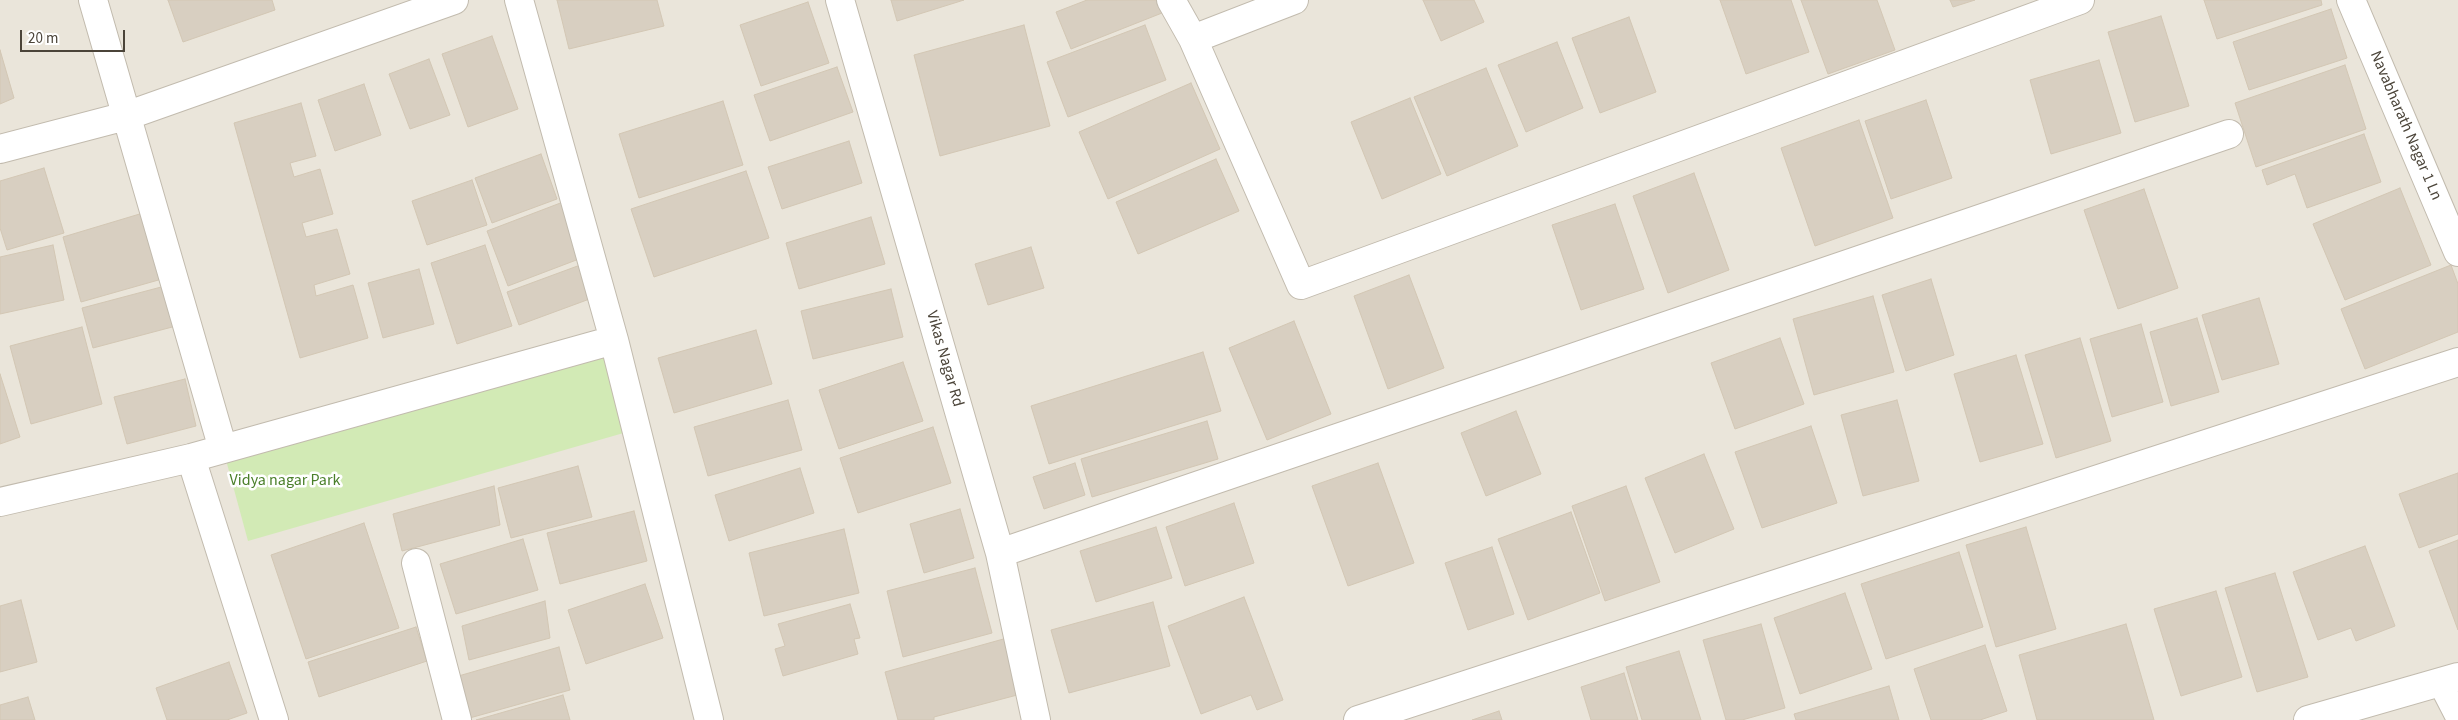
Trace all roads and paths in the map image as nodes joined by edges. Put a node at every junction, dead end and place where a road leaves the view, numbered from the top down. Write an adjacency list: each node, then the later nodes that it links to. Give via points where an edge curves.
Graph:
1 (93, 0): 10 (street)
2 (454, 0): 10 (street)
3 (519, 0): 14 (street)
4 (840, 0): 19 (street, Vikas Nagar Rd)
5 (1172, 0): 9 (street)
6 (1294, 0): 9 (street)
7 (2080, 0): 9 (street, via 1301,285)
8 (2351, 0): 13 (street, Navabharath Nagar 1 Ln)
9 (1193, 39)
10 (126, 116): 12 (street); 16 (street)
11 (2229, 134): 19 (street)
12 (0, 149)
13 (2458, 252)
14 (614, 340): 16 (street); 25 (street)
15 (2458, 362): 27 (street)
16 (223, 449): 17 (street)
17 (192, 458): 18 (street); 23 (street)
18 (0, 502)
19 (1000, 553): 26 (street, Vikas Nagar Rd)
20 (416, 563): 24 (street)
21 (2450, 680): 22 (street); 28 (street)
22 (2458, 713)
23 (274, 720)
24 (457, 720)
25 (709, 720)
26 (1036, 720)
27 (1358, 720)
28 (2308, 720)

